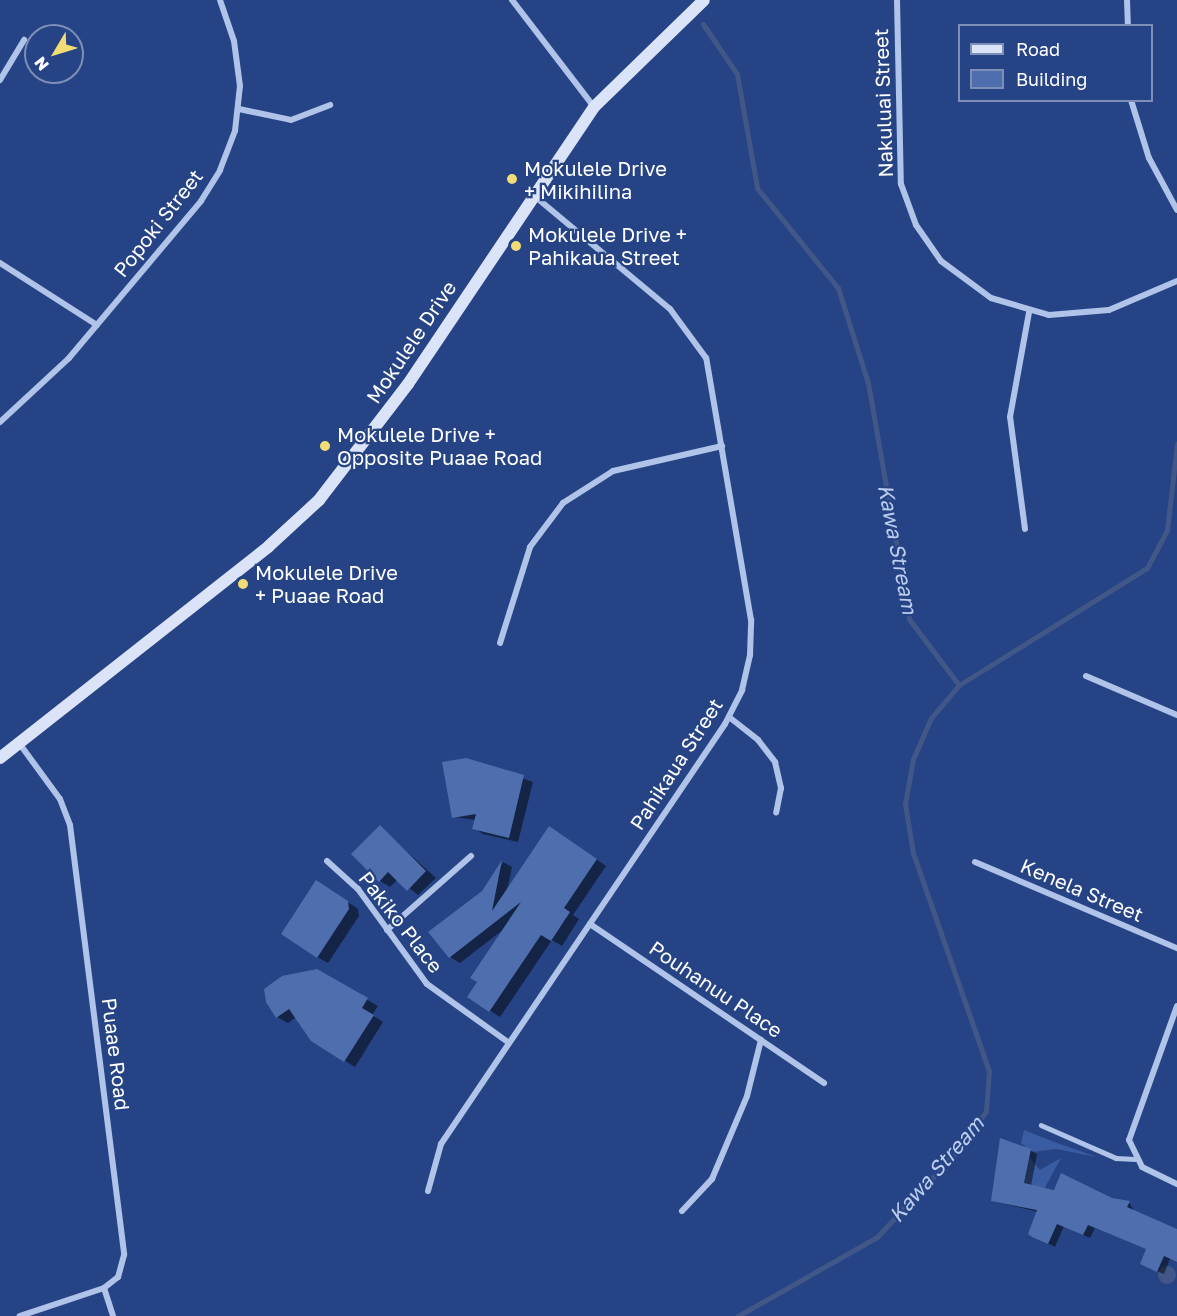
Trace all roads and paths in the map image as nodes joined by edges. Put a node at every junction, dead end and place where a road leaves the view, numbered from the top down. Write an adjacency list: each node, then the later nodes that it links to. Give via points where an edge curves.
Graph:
1 (220, 0): 12 (street, Popoki Street, via 238,63)
2 (512, 0): 11 (street)
3 (704, 0): 11 (street, Mokulele Drive)
4 (897, 0): 17 (street, Nakuluai Street, via 897,162 907,205 927,244 957,276 991,298)
5 (1127, 0): 6 (street)
6 (1128, 24)
7 (24, 40): 8 (street)
8 (0, 80)
9 (1132, 102): 14 (street, via 1149,158)
10 (330, 105): 12 (street, via 291,120)
11 (594, 107): 13 (street, Mokulele Drive)
12 (238, 109): 18 (street, Popoki Street, via 228,153 212,186)
13 (533, 195): 20 (street, Pahikaua Street, via 670,309 693,335 710,370); 26 (street, Mokulele Drive, via 408,384 319,500 269,546)
14 (1177, 210)
15 (0, 263): 18 (street)
16 (1177, 281): 17 (street, Nakuluai Street, via 1109,310 1069,316)
17 (1029, 312): 21 (street, via 1010,417)
18 (97, 325): 19 (street, Popoki Street)
19 (0, 422)
20 (722, 446): 22 (street, via 613,471 563,503 526,556); 25 (street, Pahikaua Street, via 752,638 748,672)
21 (1025, 529)
22 (500, 643)
23 (1086, 676): 24 (street)
24 (1177, 715)
25 (729, 717): 28 (street, via 759,740 775,762 781,788); 32 (street, Pahikaua Street)
26 (19, 743): 27 (street, Mokulele Drive); 44 (street, Puaae Road, via 60,799 73,838 124,1256 118,1277)
27 (0, 758)
28 (776, 813)
29 (471, 856): 33 (street)
30 (327, 861): 33 (street, Pakiko Place, via 358,889)
31 (975, 862): 34 (street, Kenela Street)
32 (590, 924): 36 (street, Pouhanuu Place); 37 (street, Pahikaua Street)
33 (387, 930): 37 (street, Pakiko Place, via 439,996)
34 (1177, 948)
35 (1177, 1006): 40 (street, via 1133,1121 1129,1140)
36 (761, 1040): 38 (street, Pouhanuu Place); 43 (street, via 747,1096 712,1179)
37 (509, 1043): 42 (street, Pahikaua Street, via 441,1144)
38 (824, 1083)
39 (1041, 1125): 40 (lane, via 1116,1158)
40 (1135, 1159): 41 (street, via 1152,1174)
41 (1177, 1184)
42 (428, 1191)
43 (682, 1211)
44 (104, 1288): 45 (street); 46 (street)
45 (20, 1316)
46 (113, 1316)

